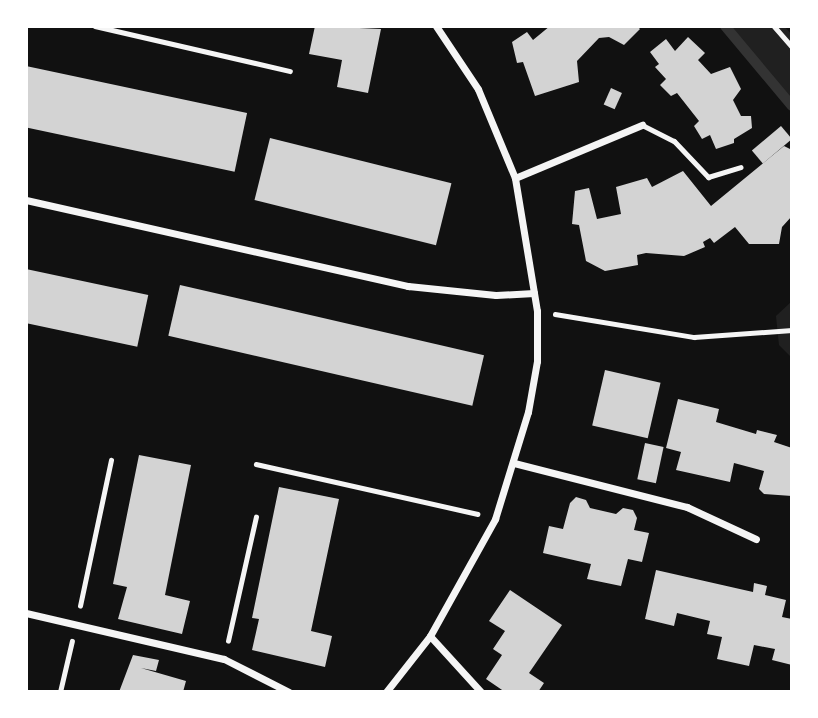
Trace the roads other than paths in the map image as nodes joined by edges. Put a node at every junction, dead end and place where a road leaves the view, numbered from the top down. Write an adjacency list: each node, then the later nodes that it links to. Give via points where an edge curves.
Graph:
1 (436, 26): 4 (street, via 478,89)
2 (642, 125): 3 (lane, via 674,141 708,177); 4 (street)
3 (740, 167)
4 (515, 178): 6 (street)
5 (26, 200): 6 (street, via 385,282 496,295)
6 (534, 293): 7 (street, via 537,361)
7 (514, 463): 8 (street, via 687,507); 10 (street, via 495,519)
8 (756, 539)
9 (26, 613): 11 (street, via 224,659)
10 (430, 636): 12 (street); 13 (street)
11 (289, 692)
12 (386, 692)
13 (481, 692)

